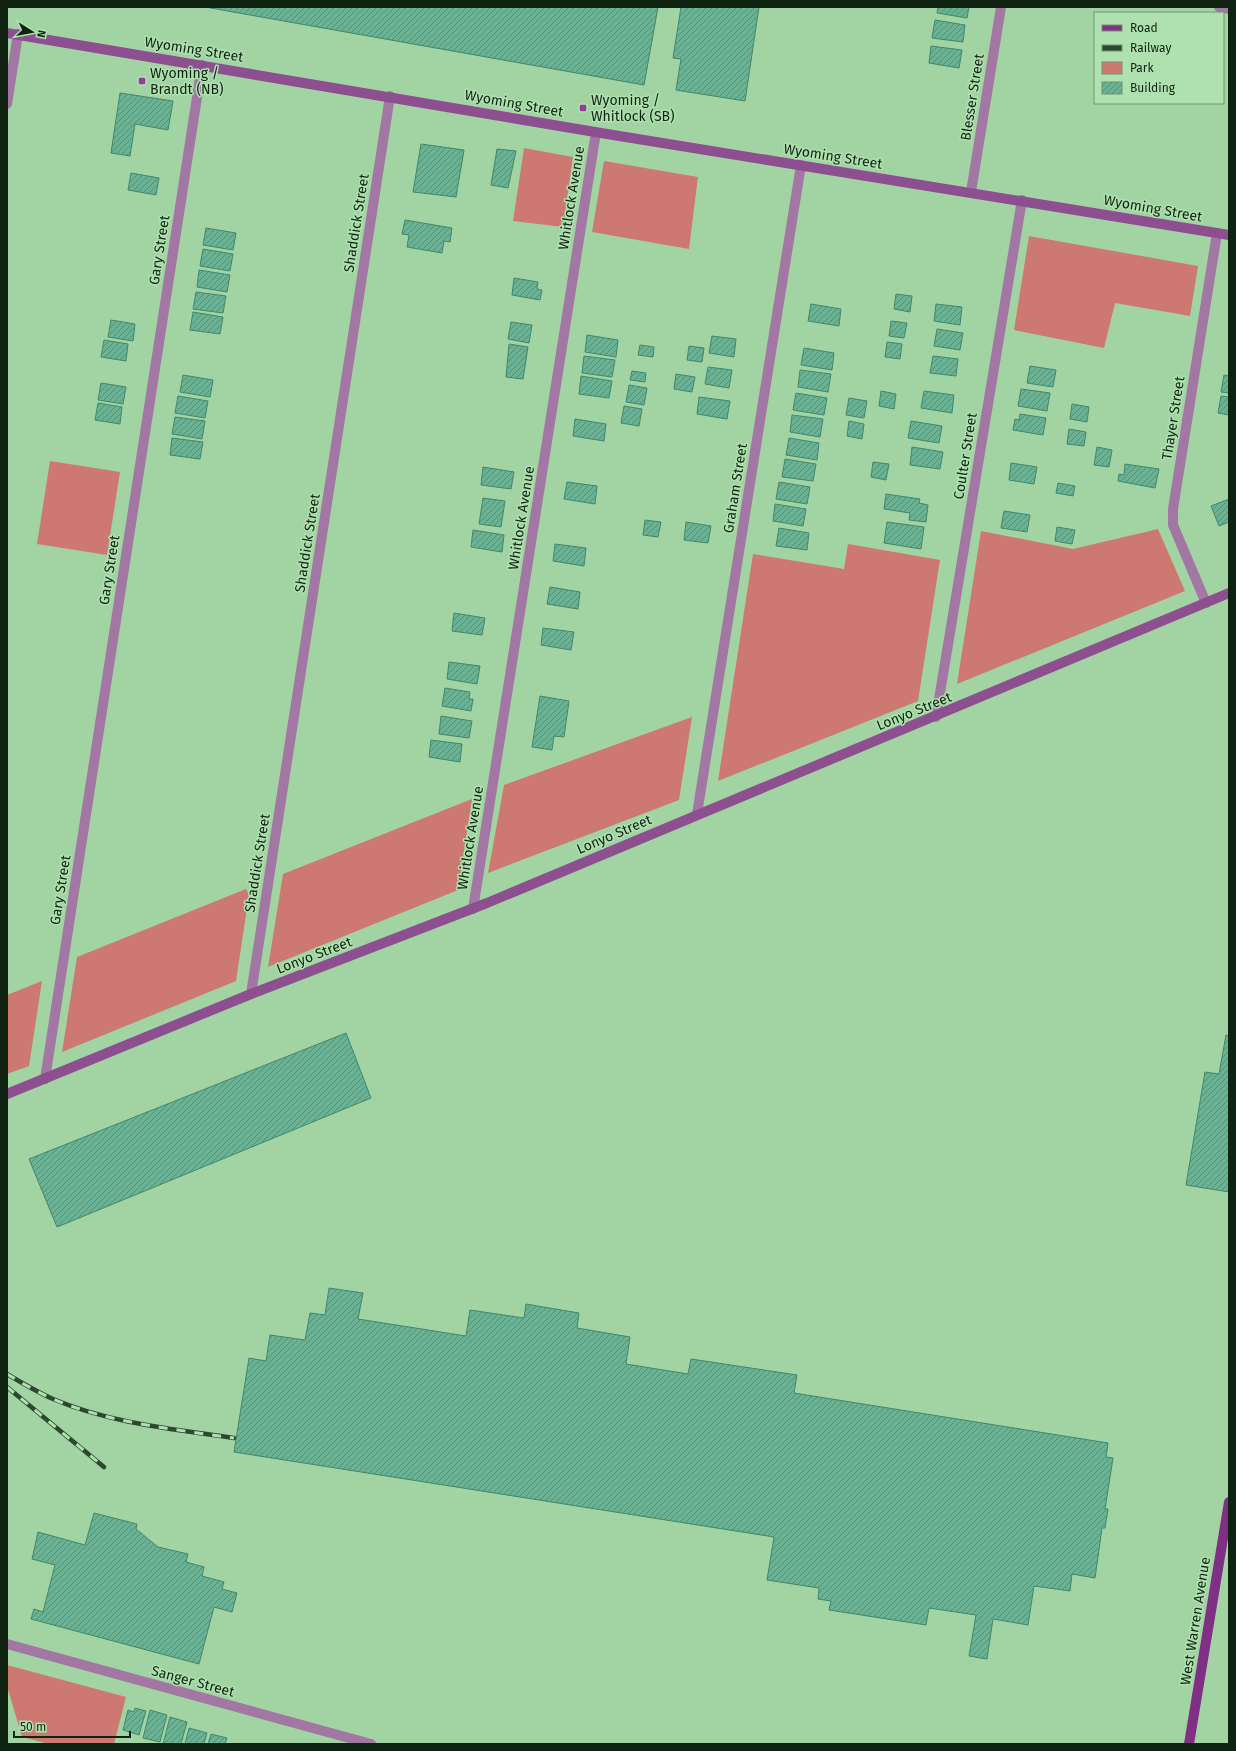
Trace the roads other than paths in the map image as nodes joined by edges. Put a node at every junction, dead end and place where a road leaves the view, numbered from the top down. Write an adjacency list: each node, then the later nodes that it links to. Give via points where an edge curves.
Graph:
1 (1001, 7): 11 (street, Blesser Street)
2 (1219, 7): 3 (street)
3 (1229, 9)
4 (7, 33): 5 (street, Wyoming Street)
5 (18, 34): 6 (street, Wyoming Street); 8 (street)
6 (202, 65): 7 (street, Wyoming Street); 21 (street, Gary Street)
7 (390, 96): 9 (street, Wyoming Street); 20 (street, Shaddick Street)
8 (7, 104)
9 (596, 132): 10 (street, Wyoming Street); 19 (street, Whitlock Avenue)
10 (801, 165): 11 (street, Wyoming Street); 18 (street, Graham Street)
11 (971, 192): 12 (street, Wyoming Street)
12 (1022, 200): 13 (street, Wyoming Street); 17 (street, Coulter Street)
13 (1217, 233): 14 (street, Wyoming Street); 16 (street, Thayer Street, via 1173,509 1173,525)
14 (1229, 235)
15 (1229, 593): 16 (street, Lonyo Street)
16 (1206, 603): 17 (street, Lonyo Street)
17 (936, 717): 18 (street, Lonyo Street)
18 (697, 814): 19 (street, Lonyo Street)
19 (473, 909): 20 (street, Lonyo Street)
20 (251, 994): 21 (street, Lonyo Street)
21 (45, 1079): 22 (street, Lonyo Street)
22 (7, 1094)
23 (1229, 1502): 26 (main road, West Warren Avenue)
24 (7, 1644): 25 (street, Sanger Street)
25 (371, 1744)
26 (1189, 1744)

